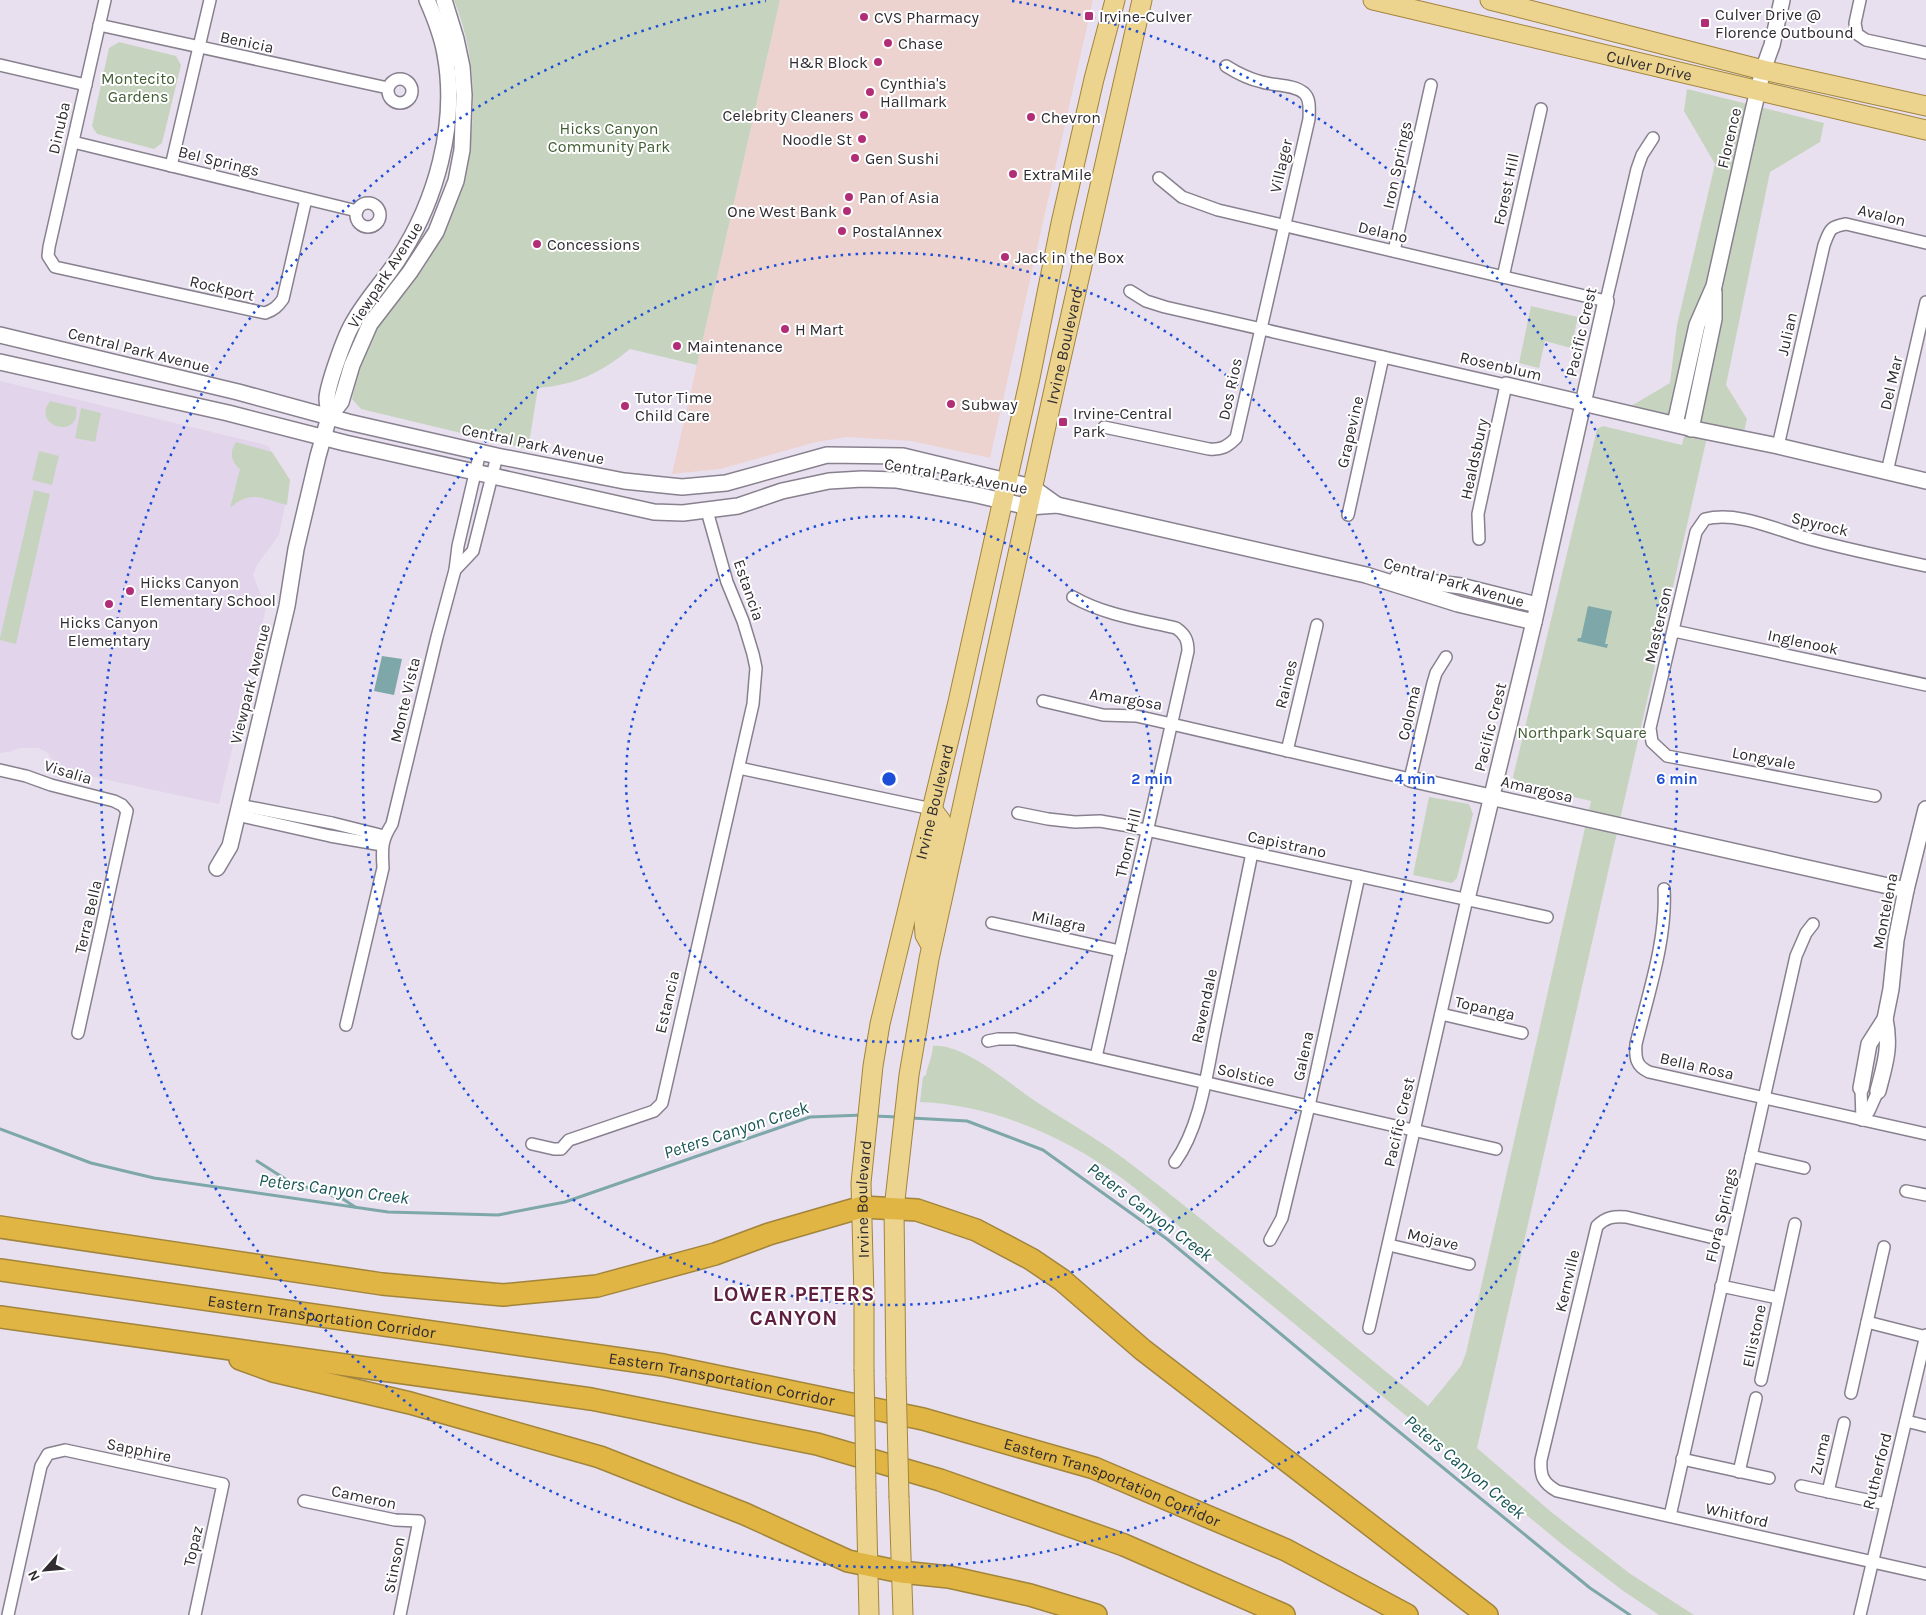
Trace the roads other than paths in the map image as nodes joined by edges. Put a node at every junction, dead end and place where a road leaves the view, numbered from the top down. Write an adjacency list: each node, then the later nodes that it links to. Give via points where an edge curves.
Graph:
1 (105, 0): 11 (street, Dinuba)
2 (210, 0): 12 (street)
3 (427, 0): 23 (street, Viewpark Avenue, via 445,53)
4 (444, 0): 24 (street, Viewpark Avenue, via 462,66)
5 (1115, 0): 59 (main road, Irvine Boulevard, via 1061,223)
6 (1142, 0): 61 (main road, Irvine Boulevard)
7 (1373, 0): 20 (main road, Culver Drive)
8 (1490, 0): 16 (main road, Culver Drive)
9 (1782, 0): 16 (street, Florence)
10 (1860, 0): 13 (street, via 1855,22 1857,34 1866,40)
11 (100, 25): 12 (street, Benicia); 17 (street, Dinuba)
12 (199, 48): 19 (street, Benicia); 28 (street)
13 (1926, 53)
14 (0, 65): 17 (street)
15 (1226, 66): 32 (street, Villager, via 1261,82 1293,88 1304,93 1309,100 1309,119)
16 (1763, 70): 20 (street, Florence); 21 (main road, Culver Drive)
17 (86, 84): 27 (street, Dinuba)
18 (1431, 85): 35 (street, Iron Springs)
19 (388, 88)
20 (1759, 90): 25 (main road, Culver Drive); 38 (street, Florence)
21 (1926, 106)
22 (1541, 109): 37 (street, Forest Hill)
23 (447, 122): 24 (street); 48 (street, Viewpark Avenue, via 439,167 421,220 397,261 352,324 340,352 327,396)
24 (464, 124): 48 (street, Viewpark Avenue, via 456,181 436,232 370,324 352,365 342,402)
25 (1926, 130)
26 (1653, 138): 40 (street, Pacific Crest, via 1637,169)
27 (73, 142): 28 (street, Bel Springs); 36 (street, Dinuba, via 49,247)
28 (171, 166): 30 (street, Bel Springs)
29 (1159, 178): 32 (street, Delano, via 1195,203)
30 (306, 199): 31 (street, Bel Springs); 36 (street, Rockport, via 283,299 265,313 55,266)
31 (357, 211)
32 (1284, 226): 35 (street, Delano); 42 (street, Villager)
33 (1830, 229): 34 (street, Avalon, via 1846,224); 53 (street, Julian)
34 (1926, 243)
35 (1394, 251): 37 (street, Delano)
36 (51, 262)
37 (1504, 277): 40 (street, Delano)
38 (1714, 286): 49 (street, Florence, via 1697,325); 51 (street, Florence, via 1714,319)
39 (1130, 291): 42 (street, Rosenblum, via 1165,307)
40 (1606, 301): 47 (street, Pacific Crest)
41 (1926, 302): 57 (street, Del Mar)
42 (1259, 329): 44 (street, Rosenblum); 50 (street, Dos Rios, via 1236,438 1228,446 1220,450 1209,449)
43 (0, 335): 48 (street, Central Park Avenue)
44 (1383, 357): 46 (street, Rosenblum); 66 (street, Grapevine)
45 (0, 362): 52 (street, Central Park Avenue, via 228,413)
46 (1506, 385): 47 (street, Rosenblum); 68 (street, Healdsbury, via 1478,514)
47 (1583, 402): 49 (street, Rosenblum); 73 (street, Pacific Crest)
48 (329, 417): 52 (street, Viewpark Avenue); 54 (street, Central Park Avenue)
49 (1675, 424): 51 (street, Rosenblum)
50 (1104, 427)
51 (1691, 429): 53 (street, Rosenblum)
52 (323, 438): 56 (street, Central Park Avenue); 90 (street, Viewpark Avenue)
53 (1778, 446): 57 (street, Rosenblum)
54 (480, 452): 55 (street, Central Park Avenue); 56 (street, Monte Vista)
55 (497, 456): 58 (street, Monte Vista); 59 (street, Central Park Avenue, via 624,481 682,486 726,483 827,455 867,454 903,456)
56 (476, 472): 58 (street, Central Park Avenue); 70 (street, Monte Vista)
57 (1887, 472): 60 (street, Rosenblum)
58 (492, 476): 65 (street, Central Park Avenue, via 654,512); 70 (street, Monte Vista, via 472,551)
59 (1006, 480): 61 (street, Central Park Avenue); 62 (main road, Irvine Boulevard)
60 (1926, 480)
61 (1032, 487): 63 (street, Central Park Avenue); 64 (main road, Irvine Boulevard)
62 (1002, 502): 64 (street, Central Park Avenue); 65 (street, Central Park Avenue, via 896,480 862,479 829,481 782,491 738,506); 89 (main road, Irvine Boulevard)
63 (1057, 505): 64 (street, Central Park Avenue); 71 (street, Central Park Avenue)
64 (1029, 507): 104 (main road, Irvine Boulevard)
65 (707, 511): 83 (street, Estancia, via 756,668 753,704)
66 (1348, 515)
67 (1705, 518): 69 (street, Spyrock, via 1742,519); 76 (street, Masterson, via 1696,532)
68 (1479, 540)
69 (1926, 566)
70 (455, 570): 94 (street, Monte Vista, via 392,824)
71 (1366, 575): 73 (street, Central Park Avenue, via 1461,586); 74 (street, Central Park Avenue, via 1458,604)
72 (1073, 597): 80 (street, Thorn Hill, via 1107,612 1176,628 1184,633 1188,651)
73 (1538, 605): 74 (street, Pacific Crest)
74 (1534, 622): 87 (street, Pacific Crest)
75 (1317, 625): 82 (street, Raines)
76 (1674, 631): 78 (street, Inglenook); 81 (street, Masterson, via 1650,728)
77 (1446, 657): 85 (street, Coloma, via 1436,672)
78 (1926, 685)
79 (1042, 701): 80 (street, Amargosa, via 1103,715 1136,716)
80 (1172, 725): 82 (street, Amargosa); 93 (street, Thorn Hill)
81 (1652, 742): 86 (street, Longvale, via 1667,756)
82 (1287, 751): 85 (street, Amargosa)
83 (738, 768): 89 (street); 123 (street, Estancia, via 662,1103 654,1111 569,1140 561,1149)
84 (0, 770): 88 (street, Visalia, via 114,801)
85 (1410, 778): 87 (street, Amargosa)
86 (1875, 796)
87 (1491, 797): 99 (street, Amargosa); 100 (street, Pacific Crest)
88 (125, 808): 110 (street, Terra Bella, via 127,813)
89 (932, 809): 104 (main road, via 943,828 924,919 925,935); 130 (main road, Irvine Boulevard, via 880,1024 863,1155)
90 (238, 810): 94 (street, via 332,823); 96 (street, Viewpark Avenue, via 230,846)
91 (1926, 810): 99 (street, Montelena)
92 (1018, 813): 93 (street, Capistrano, via 1048,820 1100,821)
93 (1148, 830): 95 (street, Capistrano); 105 (street, Thorn Hill)
94 (383, 840): 108 (street, Monte Vista, via 382,868)
95 (1252, 853): 97 (street, Capistrano); 115 (street, Ravendale)
96 (217, 868)
97 (1359, 876): 100 (street, Capistrano); 119 (street, Galena)
98 (1664, 889): 118 (street, Bella Rosa, via 1663,929 1636,1044 1637,1063 1649,1072)
99 (1906, 890): 107 (street, Montelena)
100 (1467, 899): 101 (street, Capistrano); 106 (street, Pacific Crest)
101 (1547, 917)
102 (992, 923): 105 (street, Milagra)
103 (1812, 924): 118 (street, Flora Springs, via 1796,956)
104 (932, 947): 131 (main road, Irvine Boulevard, via 909,1075)
105 (1120, 951): 112 (street, Thorn Hill)
106 (1441, 1014): 109 (street, Topanga); 121 (street, Pacific Crest)
107 (1885, 1019): 113 (street, Montelena, via 1869,1044); 114 (street, Montelena, via 1889,1036)
108 (346, 1025)
109 (1522, 1033)
110 (78, 1034)
111 (988, 1041): 112 (street, Solstice, via 1015,1039)
112 (1096, 1057): 115 (street, Solstice)
113 (1864, 1070): 114 (street); 116 (street, Montelena)
114 (1882, 1074): 117 (street, Montelena)
115 (1204, 1082): 119 (street, Solstice); 126 (street, Ravendale, via 1191,1133)
116 (1861, 1088): 120 (street, Montelena)
117 (1878, 1091): 120 (street, Montelena, via 1870,1111)
118 (1764, 1098): 120 (street, Bella Rosa); 125 (street, Flora Springs)
119 (1309, 1106): 121 (street, Solstice); 134 (street, Galena, via 1282,1218)
120 (1862, 1120): 122 (street, Bella Rosa)
121 (1414, 1130): 124 (street, Solstice); 136 (street, Pacific Crest)
122 (1926, 1134)
123 (532, 1144)
124 (1496, 1149)
125 (1751, 1156): 127 (street); 135 (street, Flora Springs)
126 (1175, 1162)
127 (1804, 1168)
128 (1906, 1191): 129 (street)
129 (1926, 1195)
130 (862, 1207): 131 (highway); 133 (highway, via 769,1234 715,1254 597,1286 503,1295 382,1284); 165 (main road, Irvine Boulevard, bridge)
131 (894, 1209): 166 (main road, Irvine Boulevard, bridge); 176 (highway, via 917,1210 976,1230 1031,1259 1143,1350)
132 (1795, 1224): 141 (street, Ellistone)
133 (0, 1227)
134 (1270, 1240)
135 (1732, 1242): 140 (street, Flora Springs); 156 (street, Kernville, via 1626,1217 1604,1219 1597,1226 1541,1460)
136 (1389, 1245): 138 (street, Mojave); 144 (street, Pacific Crest)
137 (1884, 1247): 143 (street)
138 (1469, 1264)
139 (0, 1270): 175 (highway, Eastern Transportation Corridor, via 663,1366 924,1420 1094,1468 1286,1550)
140 (1722, 1286): 141 (street, Ellistone); 153 (street, Flora Springs)
141 (1778, 1298): 147 (street, Ellistone)
142 (0, 1316): 146 (highway)
143 (1867, 1322): 145 (street); 148 (street)
144 (1369, 1328)
145 (1926, 1336): 150 (street, Rutherford)
146 (204, 1345): 165 (highway, via 273,1372 410,1402 600,1457 746,1514 848,1561); 174 (highway, via 591,1399 817,1444 940,1480 1124,1545)
147 (1760, 1380)
148 (1851, 1393)
149 (1756, 1398): 154 (street)
150 (1906, 1421): 152 (street); 161 (street, Rutherford)
151 (1844, 1423): 159 (street, Zuma)
152 (1926, 1426)
153 (1682, 1459): 154 (street); 162 (street, Flora Springs)
154 (1739, 1472): 155 (street)
155 (1769, 1478)
156 (1543, 1481): 162 (street, Whitford, via 1557,1491)
157 (222, 1484): 168 (street, Sapphire, via 65,1450 48,1454 41,1466); 169 (street, Topaz)
158 (1801, 1486): 159 (street, Zuma)
159 (1828, 1492): 161 (street, Zuma)
160 (304, 1500): 163 (street, Cameron, via 395,1520)
161 (1886, 1504): 164 (street, Rutherford)
162 (1670, 1516): 164 (street, Whitford)
163 (419, 1520): 170 (street, Stinson)
164 (1872, 1562): 167 (street, Whitford); 177 (street, Rutherford)
165 (867, 1566): 166 (highway); 171 (main road, Irvine Boulevard)
166 (901, 1572): 172 (main road, Irvine Boulevard); 173 (highway, via 948,1577 1021,1593)
167 (1926, 1574)
168 (8, 1615)
169 (194, 1615)
170 (400, 1615)
171 (868, 1615)
172 (903, 1615)
173 (1096, 1615)
174 (1284, 1615)
175 (1407, 1615)
176 (1487, 1615)
177 (1860, 1615)

